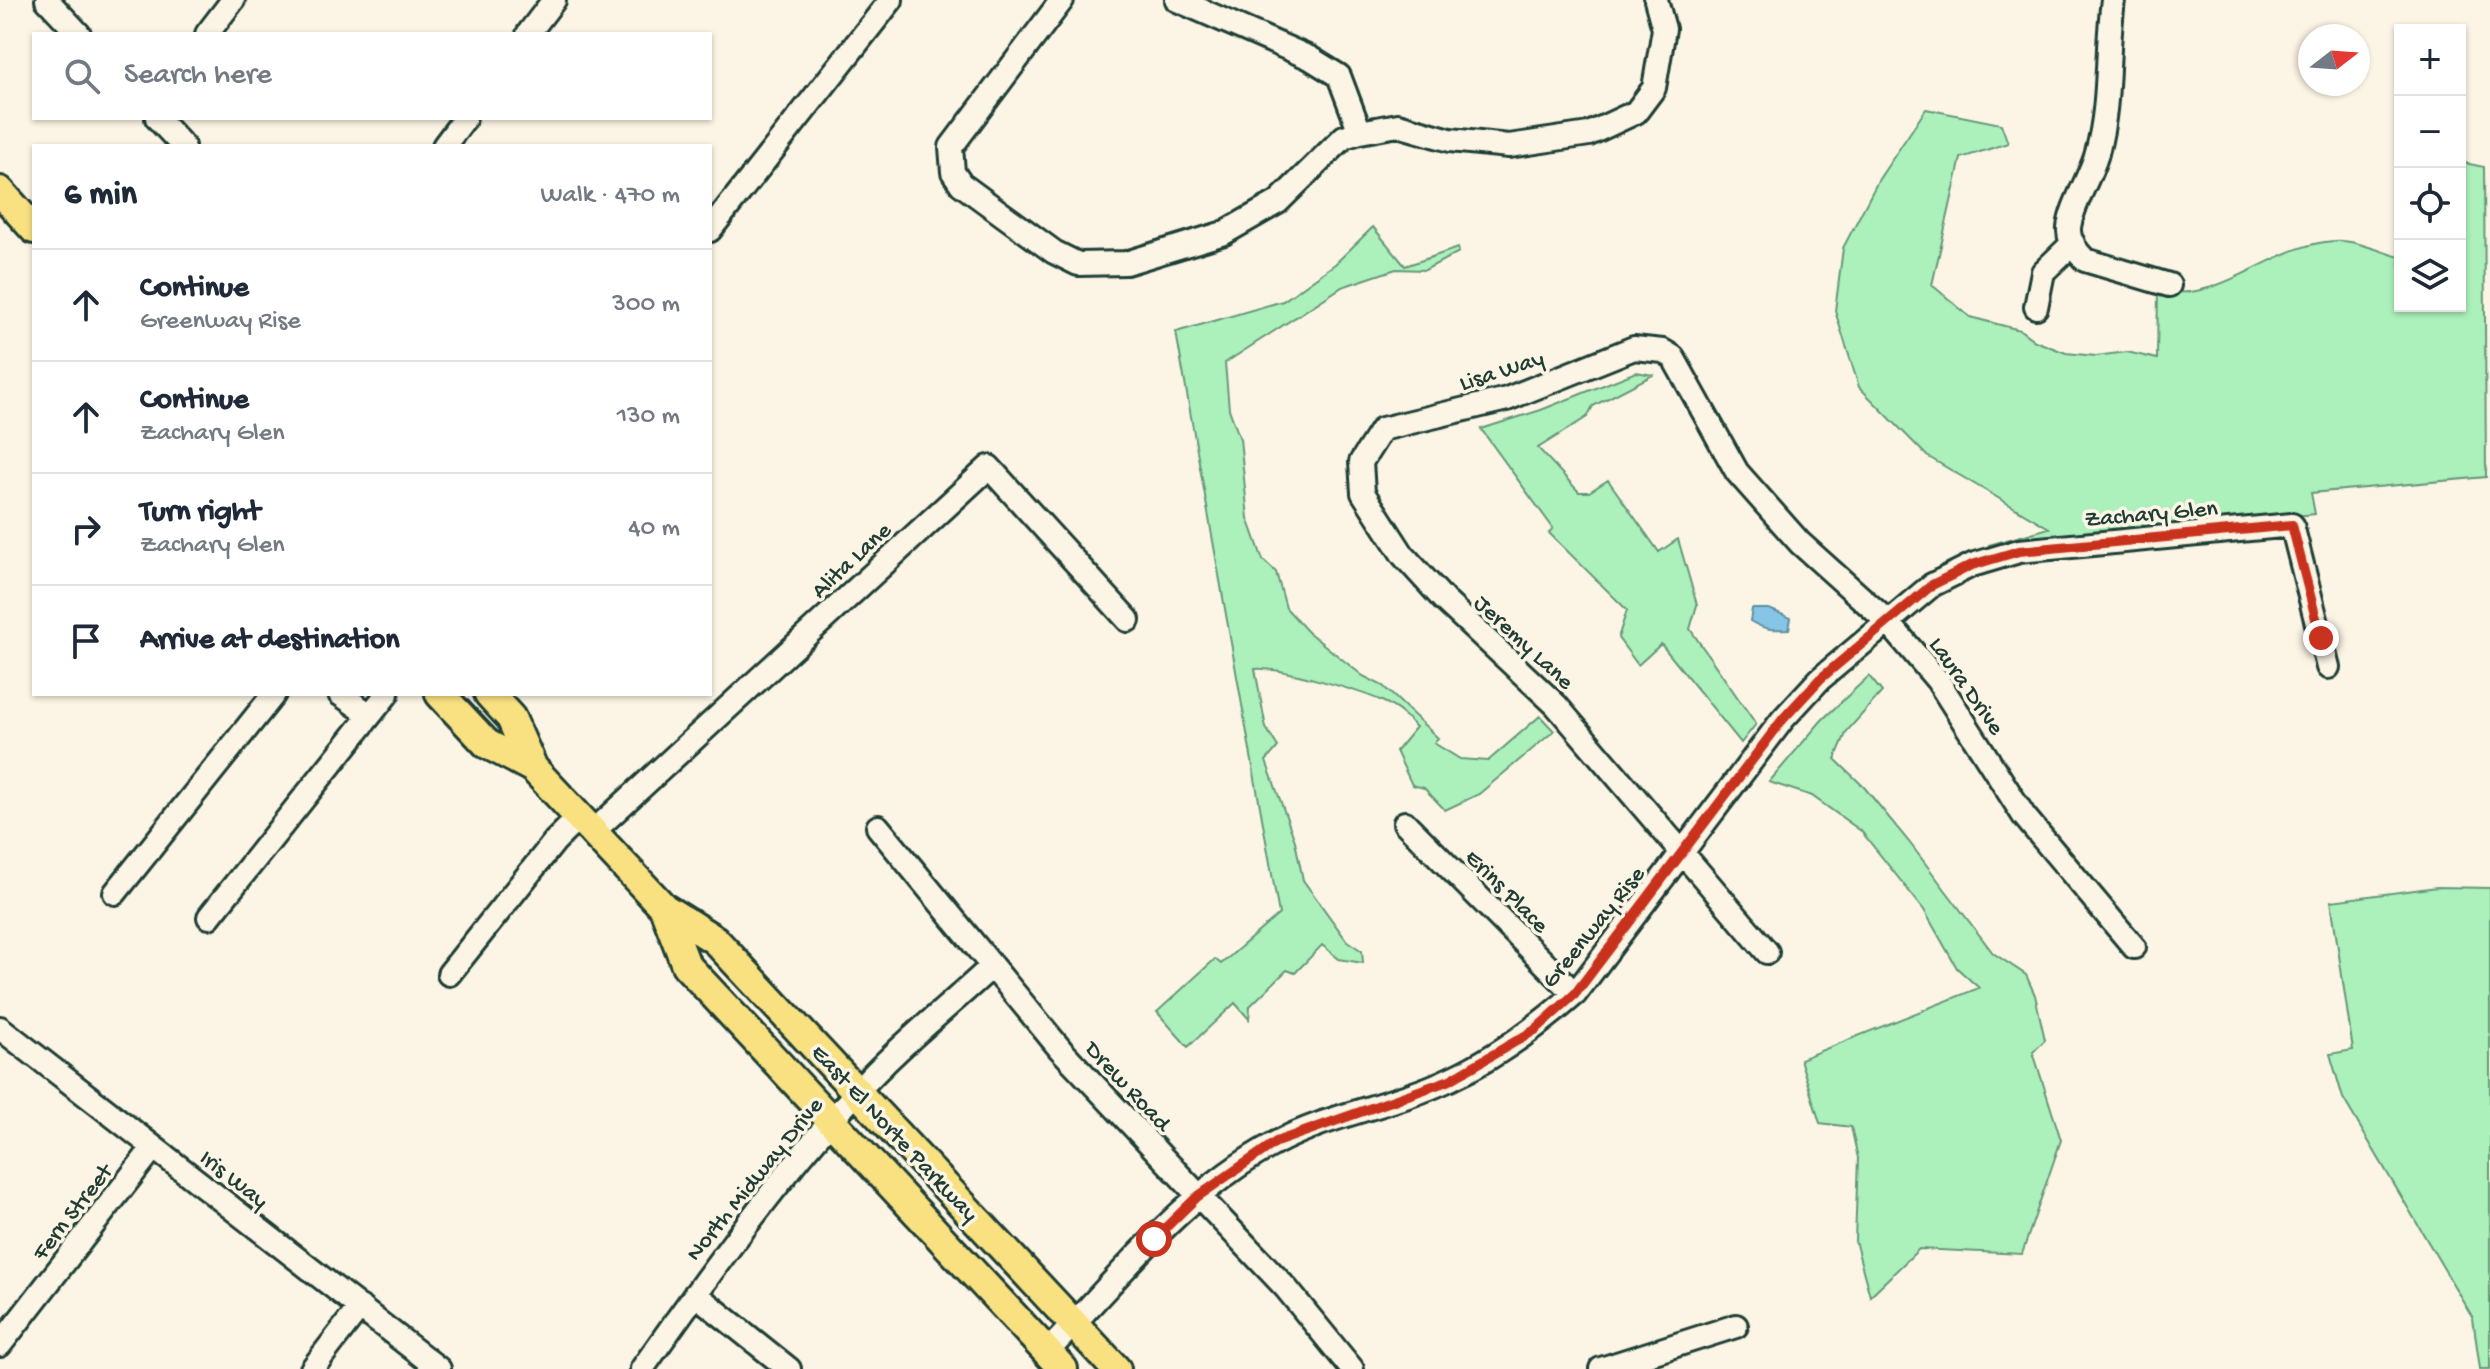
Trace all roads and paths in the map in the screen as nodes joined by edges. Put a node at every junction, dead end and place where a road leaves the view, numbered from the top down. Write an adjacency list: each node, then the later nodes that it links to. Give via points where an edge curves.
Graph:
1 (47, 0): 9 (street)
2 (233, 0): 10 (street)
3 (554, 0): 11 (street)
4 (891, 0): 19 (street)
5 (1062, 0): 14 (street, via 951,147 953,172 961,184 1078,264 1126,263 1224,233 1278,202 1344,137)
6 (1177, 0): 14 (street, via 1339,76)
7 (1656, 0): 14 (street, via 1664,29 1654,88 1636,112 1589,134 1509,146 1450,140 1398,125)
8 (2113, 0): 20 (street, via 2110,80 2097,153 2069,229)
9 (77, 32)
10 (209, 32)
11 (530, 32)
12 (159, 120): 15 (street)
13 (464, 120): 16 (street)
14 (1360, 132)
15 (181, 144)
16 (446, 144)
17 (0, 191): 18 (main road)
18 (32, 227)
19 (712, 227)
20 (2073, 243): 21 (street, via 2085,260); 22 (street, via 2043,272)
21 (2169, 285)
22 (2036, 307)
23 (1663, 351): 24 (street, Lisa Way, via 1634,348 1507,399 1382,429); 26 (street, Laura Drive, via 1673,357 1737,472 1800,543)
24 (1365, 454): 38 (street, Jeremy Lane, via 1363,493 1403,555 1556,705)
25 (1128, 620): 35 (street, Alita Lane, via 989,467)
26 (1888, 622): 27 (street, Zachary Glen, via 1932,585 1972,565 2019,551 2292,525); 38 (street, Greenway Rise, via 1820,679 1783,719); 42 (street, Laura Drive, via 1938,681 2024,816)
27 (2328, 667)
28 (272, 696): 39 (street)
29 (343, 696): 33 (street)
30 (385, 696): 33 (street)
31 (442, 696): 34 (main road, East El Norte Parkway, via 487,744)
32 (491, 696): 34 (main road, East El Norte Parkway, via 511,718)
33 (370, 715): 41 (street)
34 (533, 768): 35 (main road, East El Norte Parkway)
35 (588, 823): 40 (main road, East El Norte Parkway); 45 (street, via 555,841)
36 (1405, 823): 46 (street, Erins Place)
37 (878, 827): 44 (street, Drew Road)
38 (1684, 852): 43 (street, Jeremy Lane); 46 (street, Greenway Rise)
39 (115, 893)
40 (664, 908): 48 (main road, East El Norte Parkway, via 715,940); 49 (main road, East El Norte Parkway, via 686,965)
41 (209, 917)
42 (2134, 947)
43 (1767, 952)
44 (990, 968): 48 (street, North Midway Drive); 51 (street, Drew Road)
45 (449, 974)
46 (1575, 994): 51 (street, Greenway Rise, via 1535,1030 1450,1080 1276,1142)
47 (0, 1028): 50 (street, Iris Way)
48 (858, 1090): 49 (street, North Midway Drive); 54 (main road, East El Norte Parkway)
49 (831, 1121): 52 (street, North Midway Drive); 57 (main road, East El Norte Parkway)
50 (153, 1148): 53 (street, Iris Way); 56 (street, Fern Street)
51 (1197, 1197): 54 (street, Greenway Rise); 63 (street, Drew Road, via 1286,1288)
52 (695, 1294): 60 (street, North Midway Drive); 61 (street)
53 (360, 1307): 58 (street); 59 (street, Iris Way)
54 (1074, 1323): 57 (street, Greenway Rise); 62 (main road, East El Norte Parkway)
55 (1736, 1326): 64 (street)
56 (0, 1345)
57 (1055, 1360)
58 (312, 1369)
59 (439, 1369)
60 (642, 1369)
61 (789, 1369)
62 (1116, 1369)
63 (1352, 1369)
64 (1601, 1369)

